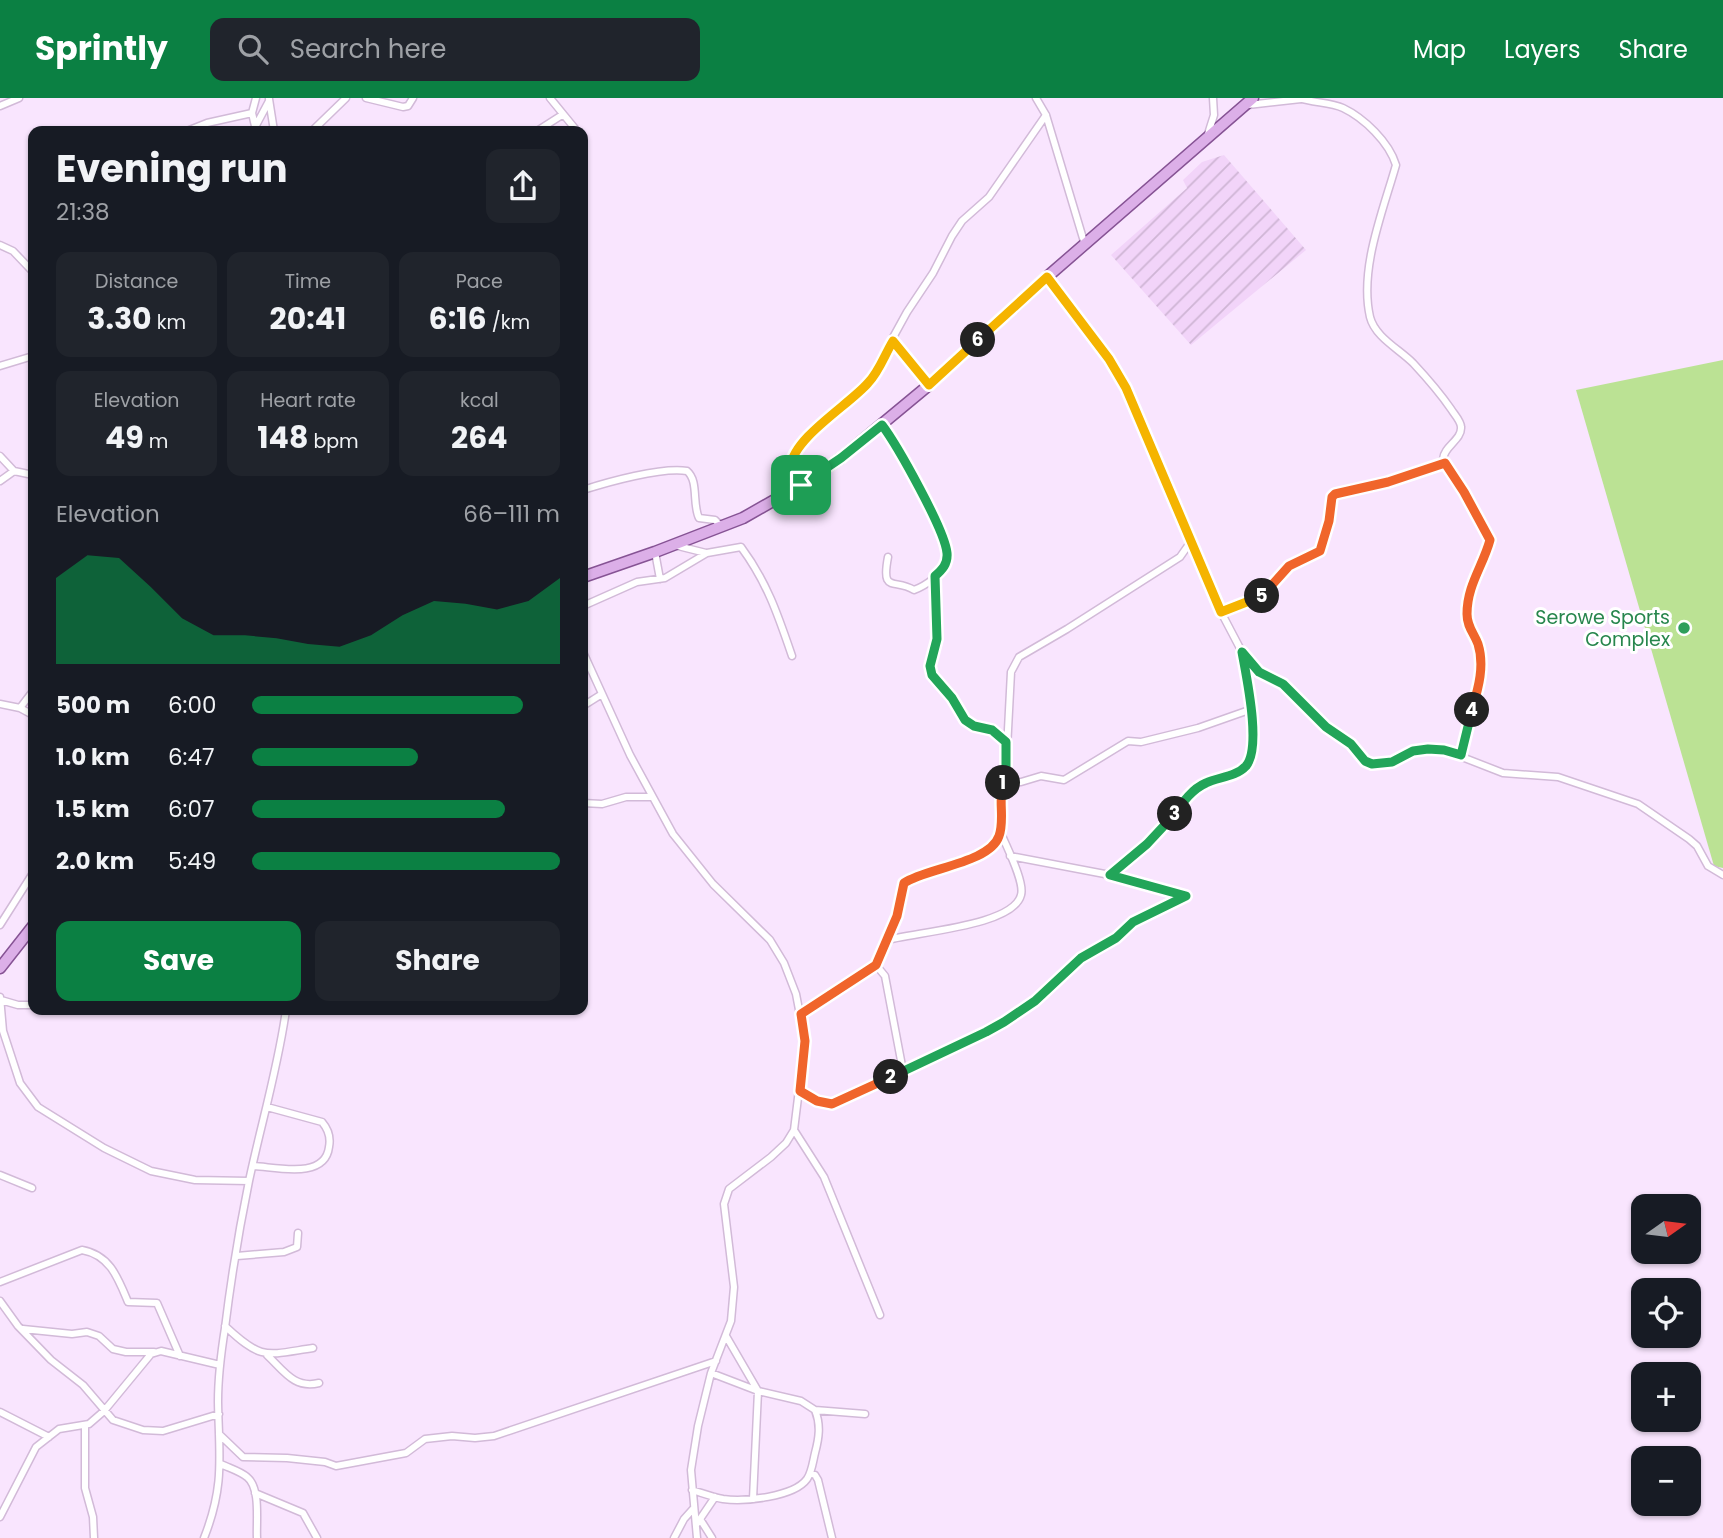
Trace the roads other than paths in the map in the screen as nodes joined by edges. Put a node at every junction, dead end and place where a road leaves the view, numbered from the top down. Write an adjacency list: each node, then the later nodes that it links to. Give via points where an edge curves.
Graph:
1 (19, 98): 12 (street)
2 (256, 98): 13 (street)
3 (346, 98): 20 (street)
4 (366, 98): 5 (street, via 403,107)
5 (413, 98)
6 (550, 98): 14 (street)
7 (1036, 98): 15 (street)
8 (1213, 98): 23 (street)
9 (269, 99): 18 (street); 19 (street)
10 (1300, 99): 11 (street); 34 (street, via 1343,108 1385,143 1393,156 1396,165 1366,284 1370,316 1373,327 1413,363 1460,422 1459,434 1443,453)
11 (1249, 102): 23 (main road)
12 (0, 106)
13 (252, 113): 16 (street); 17 (street)
14 (562, 115): 21 (street); 22 (street)
15 (1046, 115): 25 (street); 28 (street, via 989,197 961,221)
16 (200, 126)
17 (254, 126)
18 (256, 126)
19 (273, 126)
20 (317, 126)
21 (545, 126)
22 (572, 126)
23 (1208, 135): 25 (main road)
24 (0, 245): 26 (street)
25 (1085, 246): 27 (main road)
26 (28, 267)
27 (1047, 277): 31 (main road); 41 (street, via 1126,388)
28 (893, 341): 31 (street); 38 (street, via 868,383 795,452 791,466)
29 (28, 358): 30 (street)
30 (0, 366)
31 (929, 385): 32 (main road)
32 (882, 425): 38 (main road); 47 (street, via 944,538 947,561)
33 (0, 456): 35 (street)
34 (1445, 463): 50 (street, via 1335,494 1320,551 1289,566 1261,597); 62 (street, via 1490,540 1469,593 1468,626 1478,645 1480,676)
35 (14, 471): 36 (street); 37 (street)
36 (28, 474)
37 (0, 481)
38 (801, 485): 40 (main road)
39 (588, 487): 40 (street, via 687,471 693,478 699,518 715,520)
40 (722, 527): 42 (main road)
41 (1192, 540): 50 (street); 61 (street, via 1180,556 1019,657 1011,672)
42 (674, 545): 43 (main road); 44 (street)
43 (655, 552): 46 (main road); 48 (street)
44 (706, 554): 48 (street); 52 (street, via 741,547 762,577)
45 (888, 557): 47 (street, via 886,576 892,585 918,589)
46 (588, 573)
47 (935, 576): 61 (street, via 937,639 932,675 965,720 992,730)
48 (660, 579): 49 (street, via 637,582)
49 (588, 604)
50 (1221, 612): 51 (street)
51 (1242, 652): 59 (street); 62 (street, via 1259,672 1283,684 1365,761 1392,762 1428,749)
52 (792, 656)
53 (588, 663): 54 (street)
54 (602, 694): 56 (street); 64 (street)
55 (28, 698): 58 (street)
56 (588, 703)
57 (0, 704): 58 (street)
58 (20, 708): 60 (street)
59 (1252, 709): 63 (street, via 1198,728 1128,741 1063,780 1041,776); 68 (street, via 1251,752 1246,766 1200,786 1147,844)
60 (28, 712)
61 (1006, 742): 63 (street)
62 (1461, 755): 69 (street, via 1503,773 1550,775 1638,804 1689,839 1708,866)
63 (1003, 783): 66 (street)
64 (653, 797): 65 (street); 78 (street, via 673,834 713,884 770,940 784,963)
65 (588, 803)
66 (1001, 833): 67 (street); 73 (street, via 984,852 904,883 897,916)
67 (1010, 856): 68 (street); 73 (street, via 1022,891 1011,908 972,925)
68 (1110, 875): 81 (street, via 1186,896 1133,922 1004,1022)
69 (1723, 875)
70 (28, 881): 71 (street)
71 (0, 925)
72 (28, 932): 75 (main road)
73 (884, 941): 74 (street)
74 (876, 965): 78 (street); 81 (street, via 885,976)
75 (0, 968)
76 (1, 999): 77 (street); 80 (street)
77 (28, 1005)
78 (801, 1014): 82 (street, via 805,1041)
79 (285, 1015): 83 (street)
80 (1, 1027): 87 (street, via 23,1089 38,1107 64,1124 151,1171 195,1180)
81 (903, 1071): 82 (street, via 832,1104)
82 (800, 1091): 84 (street)
83 (267, 1107): 85 (street); 85 (street, via 322,1122 330,1137 329,1150 324,1163 306,1169)
84 (794, 1129): 93 (street, via 824,1177); 96 (street, via 771,1157 729,1189 723,1204 734,1287)
85 (253, 1166): 87 (street)
86 (0, 1175): 88 (street)
87 (249, 1181): 90 (street)
88 (32, 1188)
89 (298, 1233): 90 (street, via 297,1247 289,1251)
90 (237, 1256): 94 (street)
91 (0, 1282): 100 (street, via 82,1250 94,1252 112,1267 128,1302 157,1303)
92 (1, 1305): 95 (street)
93 (880, 1315)
94 (225, 1326): 99 (street, via 246,1346); 102 (street)
95 (21, 1329): 98 (street, via 88,1332 113,1349); 107 (street, via 83,1385)
96 (726, 1336): 101 (street); 105 (street)
97 (313, 1348): 99 (street)
98 (154, 1352): 100 (street); 107 (street)
99 (267, 1355): 104 (street, via 295,1381 306,1386)
100 (180, 1356): 102 (street)
101 (716, 1361): 103 (street); 112 (street, via 494,1436 425,1439 405,1453 353,1464 243,1457)
102 (220, 1365): 110 (street)
103 (711, 1373): 105 (street); 116 (street, via 691,1470)
104 (319, 1382)
105 (758, 1391): 106 (street, via 801,1401); 119 (street)
106 (816, 1410): 109 (street); 115 (street, via 819,1440)
107 (104, 1411): 110 (street, via 113,1420 143,1430 163,1430); 111 (street)
108 (0, 1412): 113 (street)
109 (864, 1414)
110 (219, 1415): 112 (street)
111 (85, 1426): 113 (street, via 63,1428); 124 (street, via 85,1488)
112 (219, 1434): 114 (street)
113 (49, 1437): 121 (street, via 33,1451)
114 (221, 1464): 117 (street, via 247,1477); 125 (street, via 219,1492)
115 (810, 1473): 119 (street, via 788,1491); 131 (street, via 818,1480)
116 (692, 1490): 118 (street); 120 (street)
117 (255, 1493): 126 (street); 127 (street, via 303,1513)
118 (715, 1497): 119 (street); 122 (street)
119 (754, 1499)
120 (693, 1509): 123 (street); 128 (street)
121 (0, 1517)
122 (699, 1518): 123 (street); 130 (street)
123 (695, 1526): 129 (street)
124 (94, 1538)
125 (204, 1538)
126 (257, 1538)
127 (317, 1538)
128 (674, 1538)
129 (698, 1538)
130 (712, 1538)
131 (832, 1538)

